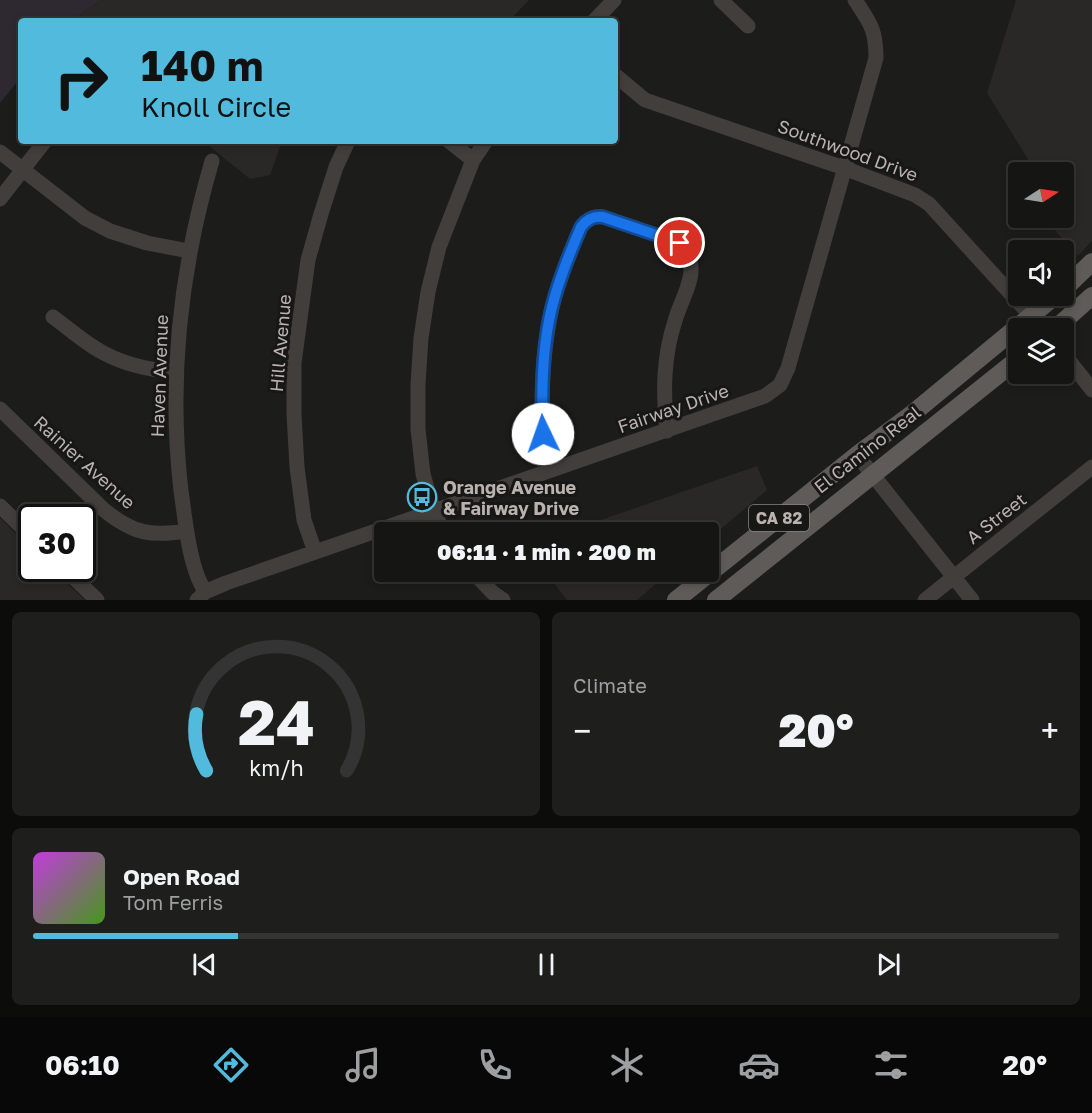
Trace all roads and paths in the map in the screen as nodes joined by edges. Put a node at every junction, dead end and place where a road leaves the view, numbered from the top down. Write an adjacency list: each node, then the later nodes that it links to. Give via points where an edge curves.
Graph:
1 (614, 0): 4 (street)
2 (720, 0): 5 (street)
3 (855, 0): 14 (street, Fairway Drive, via 871,25 876,57)
4 (597, 18)
5 (748, 26)
6 (618, 78): 14 (street, Southwood Drive, via 645,100)
7 (43, 144): 15 (street)
8 (347, 144): 40 (street, Hill Avenue, via 308,260 294,363 297,467 304,520)
9 (453, 144): 12 (street)
10 (484, 144): 12 (street)
11 (0, 152): 15 (street)
12 (473, 160): 36 (street, via 439,247 421,338 418,429 423,474)
13 (212, 161): 17 (street, Haven Avenue)
14 (844, 168): 22 (street, Southwood Drive, via 929,204); 30 (street, Fairway Drive, via 780,385 765,396)
15 (23, 170): 16 (street); 17 (street, via 85,218 110,231)
16 (0, 199)
17 (189, 251): 27 (street, Haven Avenue)
18 (1092, 262): 19 (main road)
19 (1074, 279)
20 (1092, 296): 23 (main road)
21 (53, 317): 27 (street, via 95,349 123,363)
22 (1033, 318)
23 (1067, 318)
24 (1008, 343): 31 (main road, El Camino Real / CA 82)
25 (1008, 367): 34 (main road, El Camino Real / CA 82)
26 (1074, 367): 28 (street)
27 (176, 372): 39 (street, Haven Avenue, via 177,451)
28 (1092, 390)
29 (0, 409): 39 (street, Rainier Avenue, via 120,523 157,534)
30 (667, 431): 33 (street, Fairway Drive); 33 (street, via 666,365 675,321 691,276 690,258 680,243 603,217 590,218 581,227 566,261 546,340 542,408)
31 (857, 455): 34 (street); 47 (main road, El Camino Real / CA 82)
32 (1092, 467): 41 (street, A Street)
33 (551, 470): 36 (street, Fairway Drive)
34 (873, 475): 41 (street); 48 (main road, El Camino Real / CA 82)
35 (0, 506): 38 (street)
36 (434, 512): 37 (street); 40 (street, Fairway Drive)
37 (439, 522)
38 (18, 523)
39 (186, 531): 44 (street, Haven Avenue)
40 (315, 552): 44 (street, Fairway Drive, via 226,583)
41 (954, 577): 49 (street, A Street); 50 (street)
42 (78, 582): 45 (street)
43 (483, 582): 46 (street)
44 (201, 596)
45 (97, 600)
46 (503, 600)
47 (676, 600)
48 (716, 600)
49 (925, 600)
50 (972, 600)

